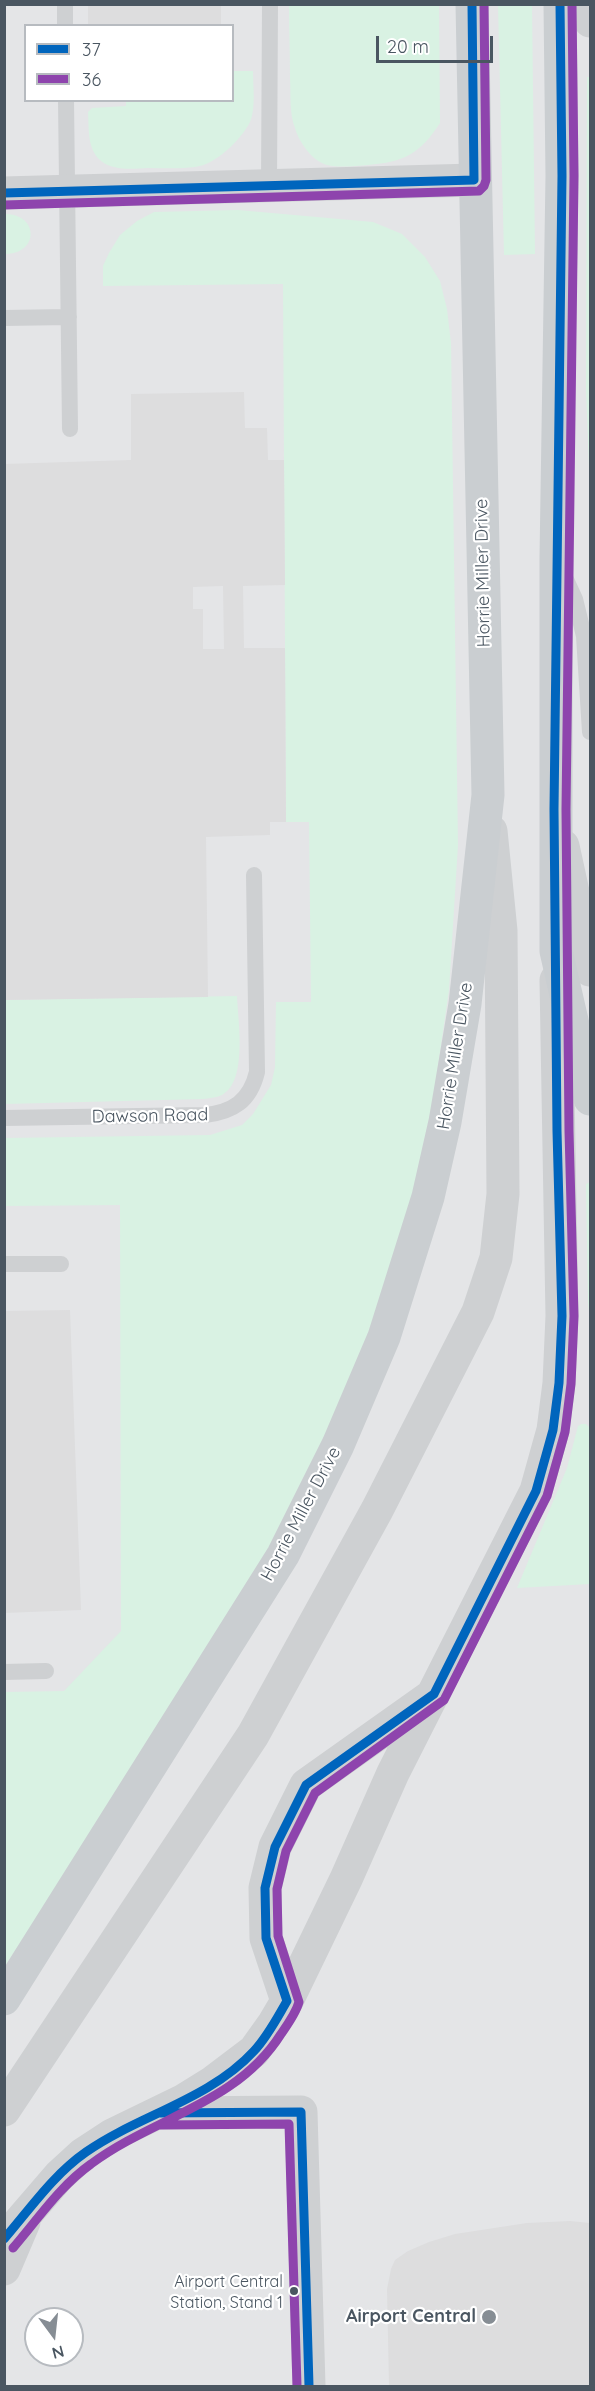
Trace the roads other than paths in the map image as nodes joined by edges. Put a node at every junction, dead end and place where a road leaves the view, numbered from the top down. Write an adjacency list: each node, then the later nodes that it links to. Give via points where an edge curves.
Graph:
1 (64, 4): 7 (lane)
2 (270, 4): 10 (lane)
3 (560, 4): 16 (main road, via 562,176)
4 (584, 4): 6 (street)
5 (472, 5): 9 (main road, Horrie Miller Drive)
6 (591, 21)
7 (65, 24)
8 (66, 102): 11 (lane)
9 (474, 180): 10 (street); 18 (main road, Horrie Miller Drive)
10 (269, 185): 11 (street)
11 (66, 191): 12 (street); 13 (lane)
12 (4, 193)
13 (69, 316): 14 (lane); 15 (lane)
14 (4, 318)
15 (70, 429)
16 (556, 558): 17 (lane, via 575,598 584,636); 19 (main road)
17 (591, 732)
18 (488, 795): 30 (main road, Horrie Miller Drive, via 465,1004 445,1122 428,1197 384,1337 338,1445 283,1555); 32 (street, via 501,931 503,1194 489,1284 377,1510 253,1735)
19 (554, 809): 21 (main road); 22 (street)
20 (254, 875): 24 (lane, Dawson Road, via 257,1072 241,1104 229,1111 205,1115)
21 (556, 951): 23 (main road); 29 (street, via 562,1316 553,1430 536,1491)
22 (591, 970)
23 (591, 1100)
24 (4, 1118)
25 (4, 1264): 26 (lane)
26 (61, 1264)
27 (46, 1671): 28 (lane)
28 (4, 1672)
29 (434, 1694): 31 (street); 31 (street, via 306,1785 275,1847 265,1888 266,1938)
30 (4, 1999)
31 (287, 2001): 33 (street, via 254,2051 213,2082)
32 (4, 2110)
33 (156, 2113): 34 (street, via 83,2154); 37 (street, via 301,2112)
34 (42, 2196): 35 (street); 36 (street, via 25,2221)
35 (4, 2240)
36 (4, 2269)
37 (309, 2386)

